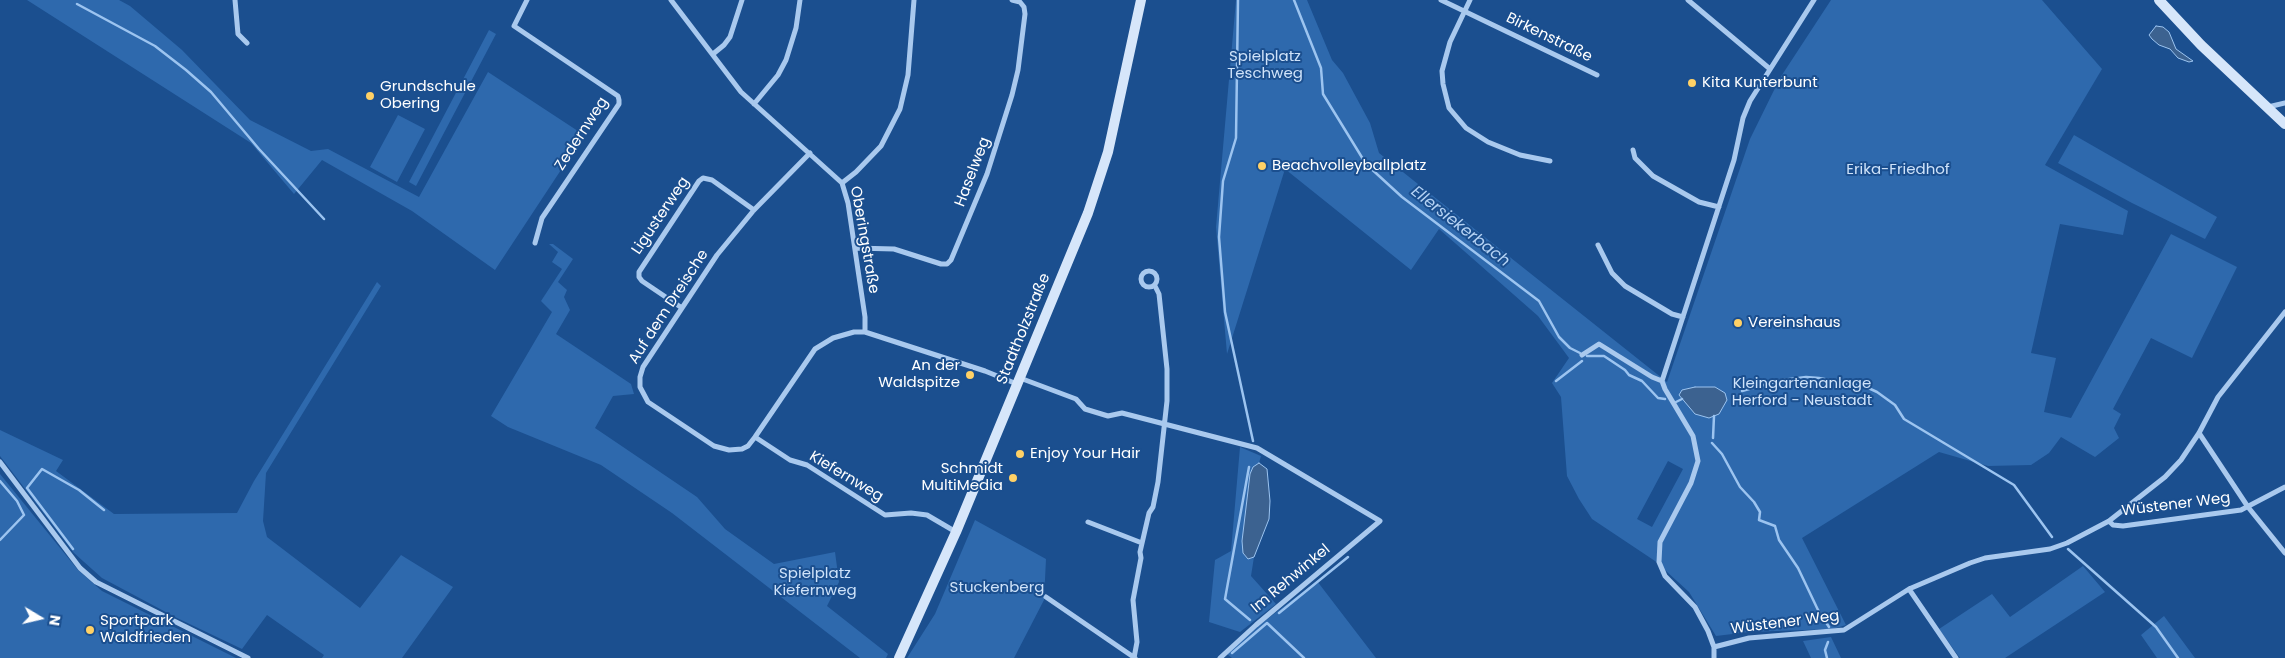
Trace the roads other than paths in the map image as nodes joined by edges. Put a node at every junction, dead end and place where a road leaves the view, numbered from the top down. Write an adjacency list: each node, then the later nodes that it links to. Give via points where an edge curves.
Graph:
1 (235, 0): 17 (street, via 238,34)
2 (527, 0): 31 (street, Zedernweg, via 514,26 618,96 619,100 542,218)
3 (671, 0): 15 (street, Oberingstraße)
4 (681, 0): 15 (street)
5 (742, 0): 18 (street, via 730,37)
6 (800, 0): 22 (street, via 786,60)
7 (914, 0): 28 (street, via 908,75 900,108 881,146)
8 (1012, 0): 33 (street, Haselweg, via 1024,7 1025,14 1018,70 987,174 951,260 941,264 894,249)
9 (1141, 0): 40 (street, Stadtholzstraße, via 1099,182)
10 (1441, 0): 16 (street, Birkenstraße)
11 (1470, 0): 16 (street)
12 (1688, 0): 19 (street)
13 (1814, 0): 19 (street)
14 (2159, 0): 23 (street)
15 (677, 6): 18 (street, Oberingstraße)
16 (1464, 10): 20 (street, Birkenstraße); 27 (street, via 1442,70 1442,84 1449,108 1466,128 1488,142 1520,155)
17 (247, 43)
18 (713, 54): 22 (street, Oberingstraße)
19 (1770, 68): 29 (street, via 1743,118)
20 (1596, 75)
21 (2285, 103): 23 (street)
22 (754, 104): 26 (street, Oberingstraße)
23 (2268, 108): 24 (street)
24 (2285, 124)
25 (1633, 150): 29 (street, via 1635,158 1653,176 1699,202)
26 (810, 153): 28 (street, Oberingstraße); 30 (street, Auf dem Dreische)
27 (1550, 161)
28 (842, 182): 33 (street, Oberingstraße)
29 (1719, 207): 37 (street)
30 (754, 210): 35 (street, Auf dem Dreische, via 716,256); 35 (street, Ligusterweg, via 712,180 703,178 698,181 639,272 642,281)
31 (535, 243)
32 (1598, 244): 37 (street, via 1612,273 1625,286 1672,314)
33 (855, 248): 38 (street, Oberingstraße)
34 (1155, 286): 42 (street, via 1159,294 1167,370)
35 (682, 308): 44 (street, Auf dem Dreische, via 643,367 640,377 643,395 648,402 714,446 742,449)
36 (2285, 312): 43 (street, Wüstener Weg, via 2218,397)
37 (1683, 317): 41 (street)
38 (865, 332): 40 (street); 44 (street, Auf dem Dreische, via 839,336 815,349)
39 (1582, 355): 41 (street, via 1599,344)
40 (1018, 381): 42 (street, via 1076,399 1085,409 1108,416 1122,413); 50 (street, Stadtholzstraße)
41 (1662, 381): 55 (street, via 1693,436 1698,461 1691,483 1660,542 1659,562 1665,576 1695,607)
42 (1164, 423): 51 (street, via 1153,507); 59 (street, Im Rehwinkel, via 1257,448 1380,522)
43 (2200, 433): 47 (street, Wüstener Weg); 48 (street, Wüstener Weg, via 2165,477)
44 (755, 437): 50 (street, Kiefernweg, via 790,460 807,465 885,515 927,515)
45 (0, 462): 56 (street, via 80,568 96,582)
46 (2285, 487): 47 (street, Wüstener Weg)
47 (2248, 507): 48 (street, Wüstener Weg, via 2123,526); 52 (street, Wüstener Weg)
48 (2108, 521): 53 (street, Wüstener Weg, via 2050,549 1985,558)
49 (1088, 522): 51 (street)
50 (956, 532): 57 (street, Stadtholzstraße)
51 (1142, 543): 58 (street, via 1133,600 1137,642)
52 (2285, 553)
53 (1909, 589): 55 (street, Wüstener Weg, via 1844,630 1749,638); 61 (street)
54 (1046, 596): 58 (street)
55 (1714, 647): 60 (street)
56 (248, 658)
57 (898, 658)
58 (1134, 658)
59 (1220, 658)
60 (1714, 658)
61 (1956, 658)

